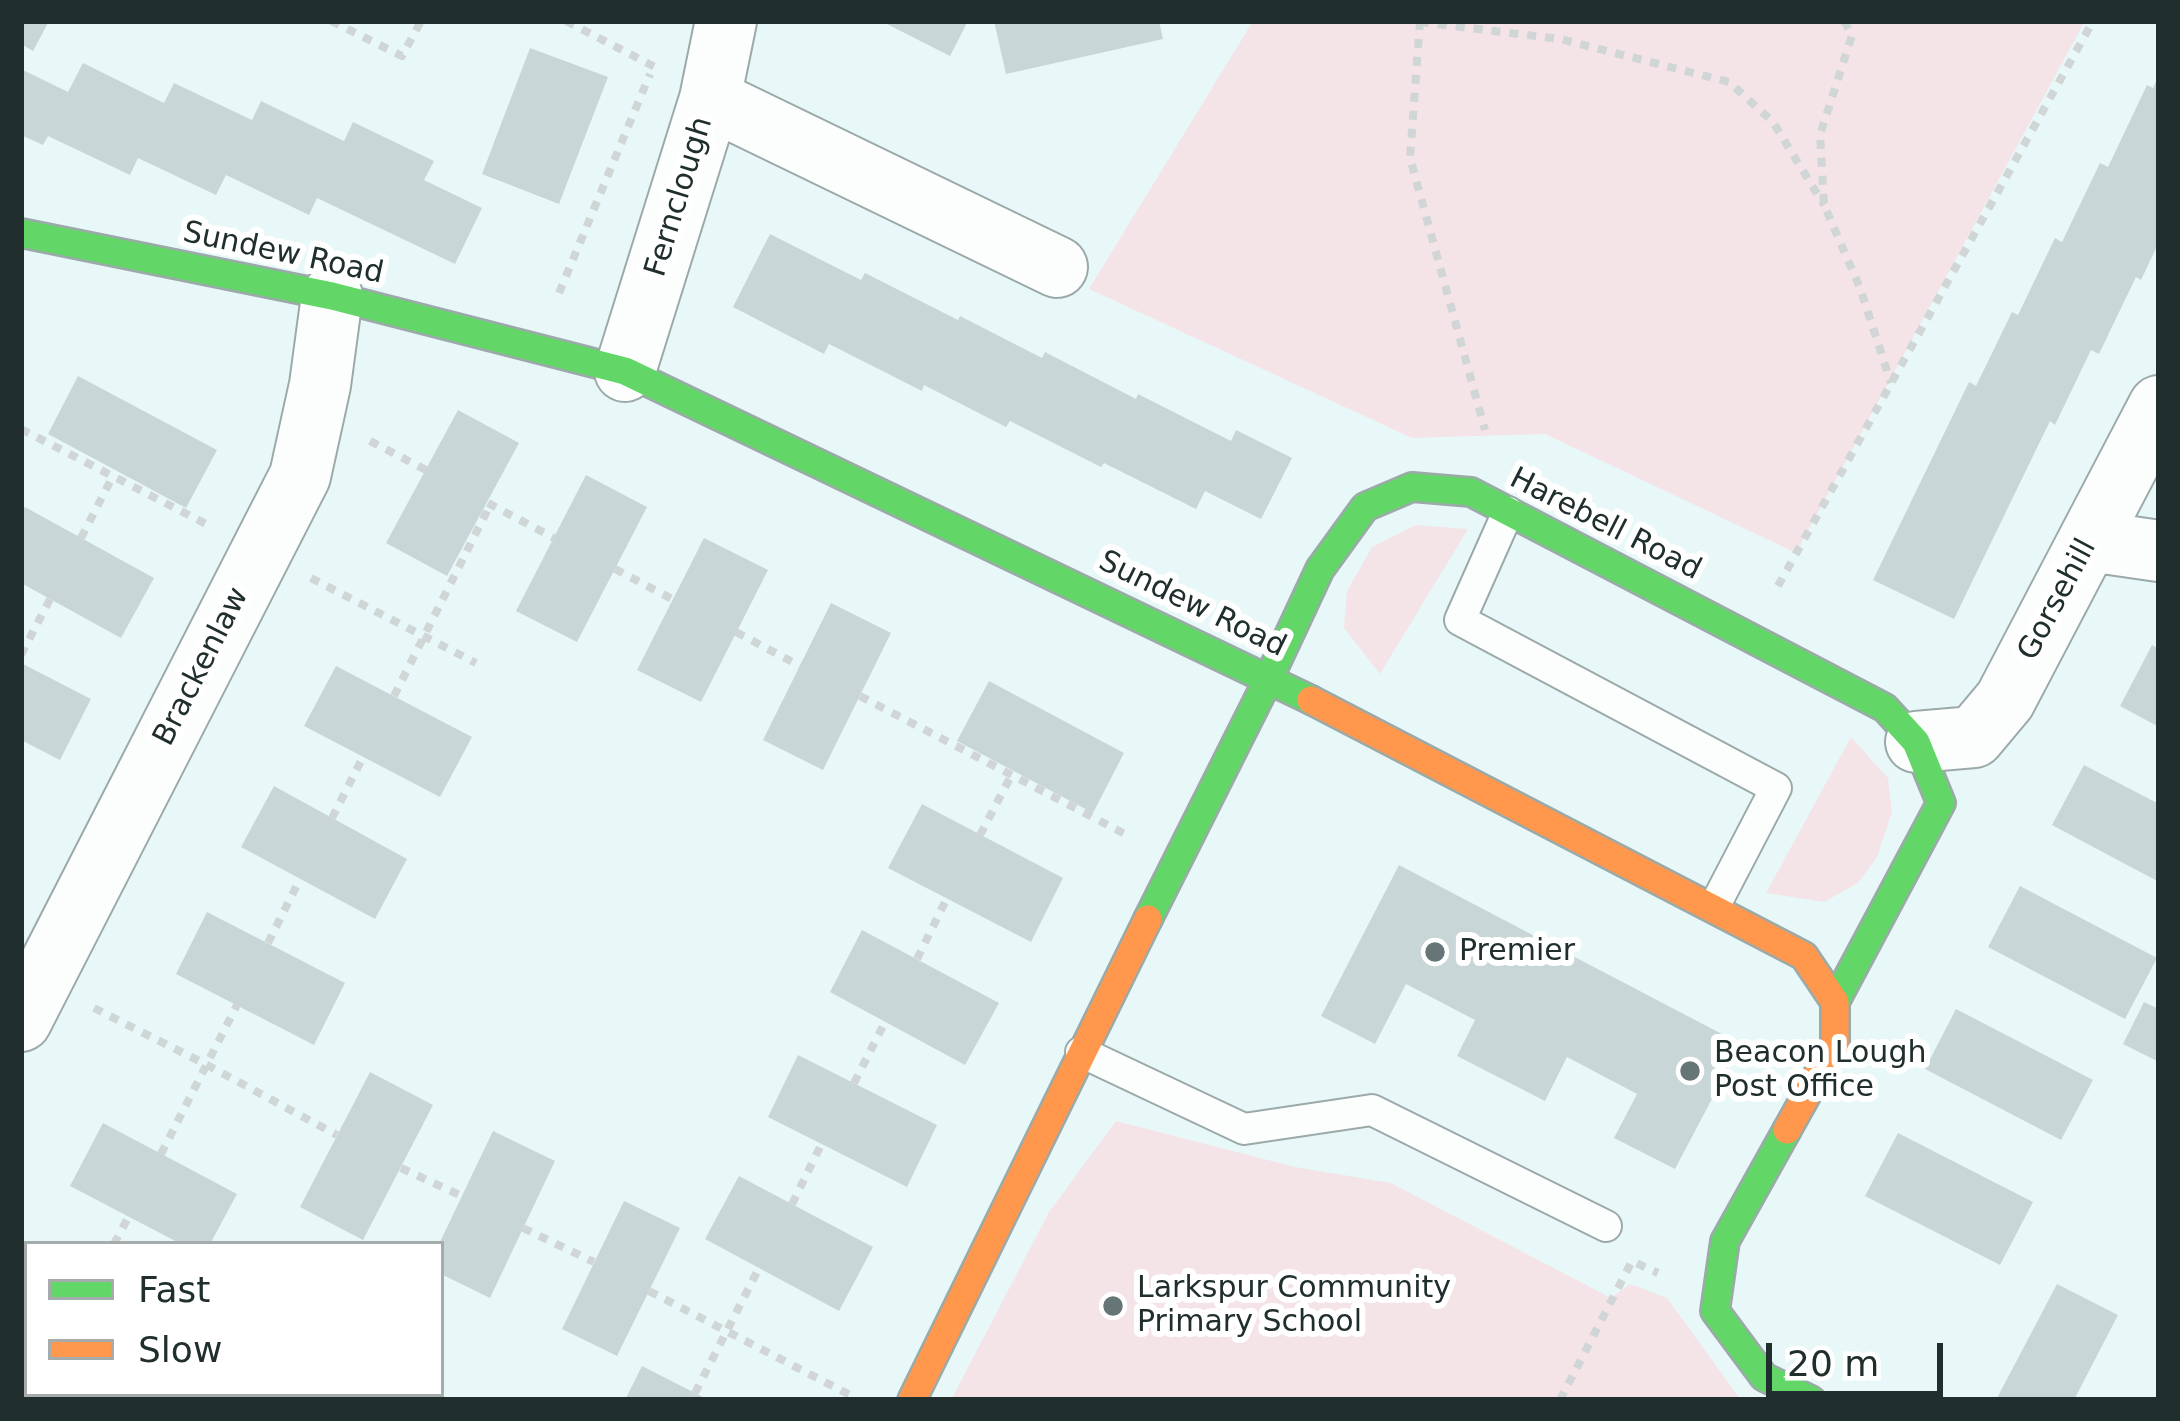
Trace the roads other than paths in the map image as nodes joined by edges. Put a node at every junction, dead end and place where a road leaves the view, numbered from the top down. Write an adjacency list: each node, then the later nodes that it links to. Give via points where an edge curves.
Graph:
1 (726, 21): 2 (street, Fernclough)
2 (710, 99): 4 (street); 6 (street, Fernclough)
3 (21, 232): 5 (street, Sundew Road)
4 (1057, 266)
5 (332, 296): 6 (street, Sundew Road); 15 (street, Brackenlaw, via 300,476)
6 (626, 371): 11 (street, Sundew Road)
7 (2159, 406): 9 (street, Gorsehill)
8 (1508, 512): 11 (street, Harebell Road, via 1471,492 1412,487 1366,506 1320,569); 12 (street, Harebell Road, via 1886,708); 13 (lane, via 1460,620 1776,788)
9 (2090, 541): 10 (street); 12 (street, Gorsehill, via 2005,700 1974,737)
10 (2159, 551)
11 (1269, 678): 13 (street, Sundew Road); 16 (street, Harebell Road)
12 (1916, 742): 14 (street, Harebell Road, via 1941,803)
13 (1714, 907): 14 (street, Sundew Road, via 1804,956)
14 (1835, 1002): 19 (street, via 1835,1044 1725,1241 1715,1311 1764,1377)
15 (31, 1003)
16 (1081, 1052): 17 (lane, via 1244,1129 1372,1109); 18 (street, Harebell Road)
17 (1606, 1226)
18 (912, 1400)
19 (1810, 1400)

